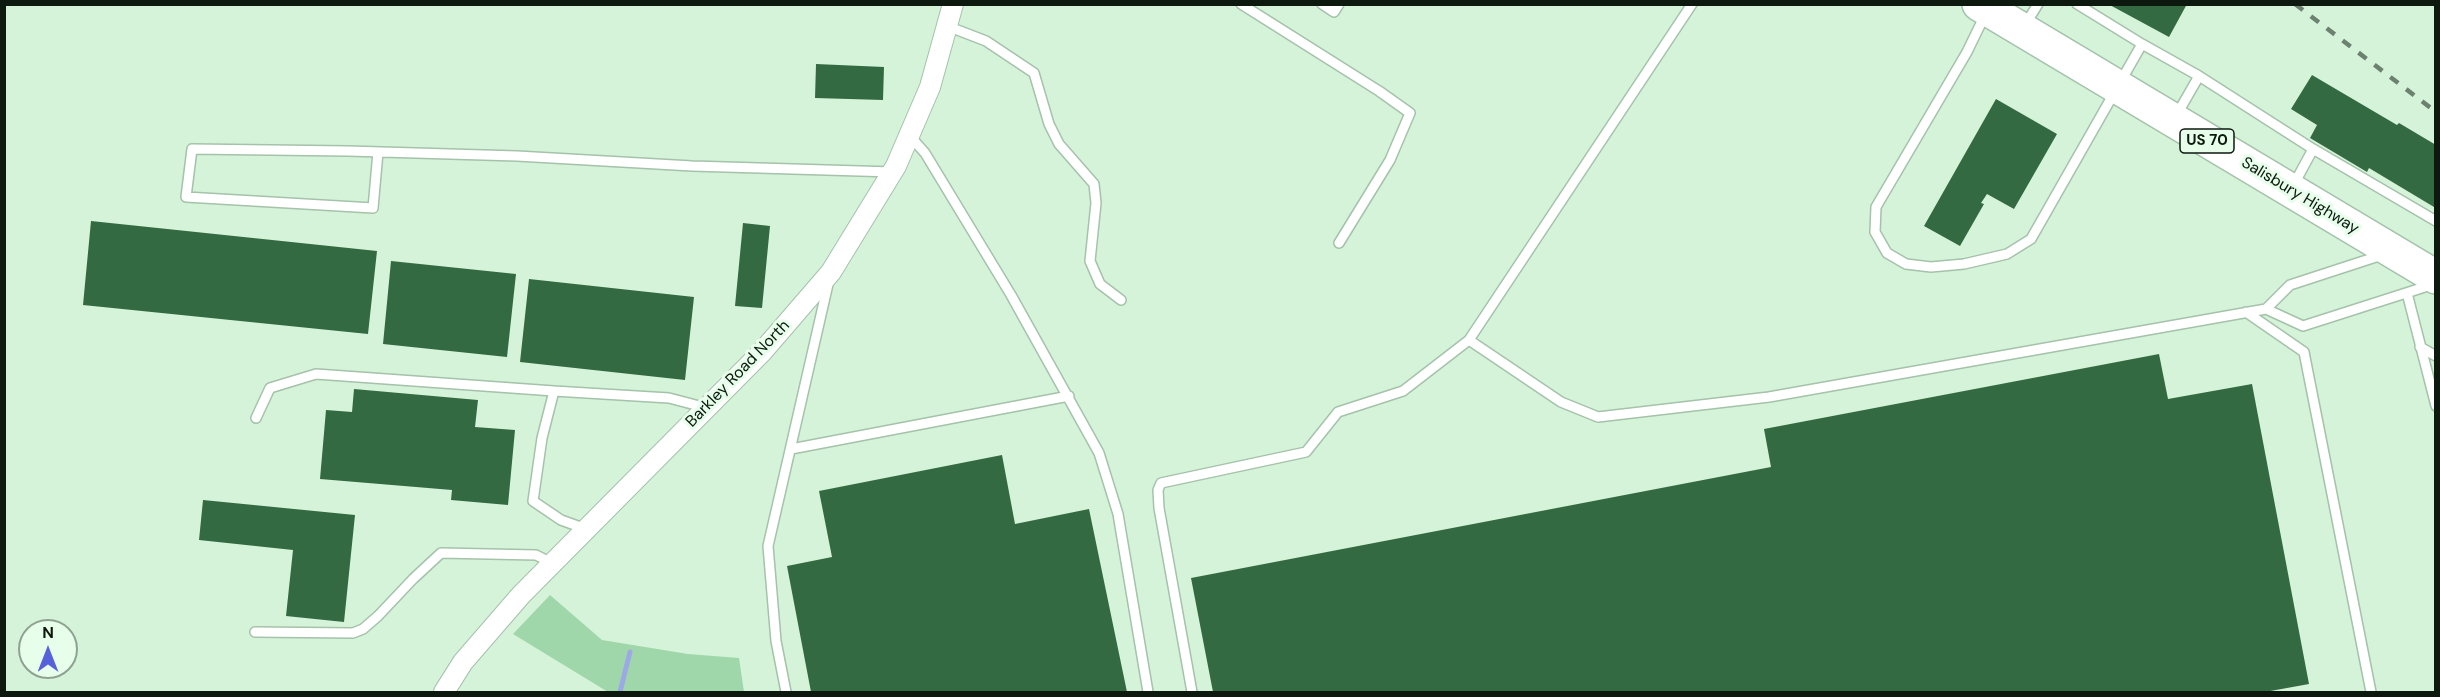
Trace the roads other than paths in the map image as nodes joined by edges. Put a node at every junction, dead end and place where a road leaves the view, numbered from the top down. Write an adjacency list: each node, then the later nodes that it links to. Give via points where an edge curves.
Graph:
1 (953, 4): 9 (street, Barkley Road North)
2 (1241, 4): 20 (lane, via 1410,113 1390,160)
3 (1322, 4): 4 (lane, via 1334,12)
4 (1339, 4)
5 (1692, 4): 29 (lane)
6 (2077, 4): 10 (lane)
7 (1986, 6): 8 (highway, Salisbury Highway / US 70); 12 (lane, via 1967,52 1876,207 1875,232 1887,253 1906,264 1964,264 2007,254 2031,239)
8 (2030, 17): 12 (highway, Salisbury Highway / US 70)
9 (947, 26): 14 (street, Barkley Road North, via 930,87); 26 (lane, via 986,41 1034,73 1059,144 1094,184 1090,261 1100,284)
10 (2142, 44): 11 (lane); 12 (lane)
11 (2199, 76): 13 (lane); 15 (lane)
12 (2117, 87): 13 (highway, Salisbury Highway / US 70)
13 (2173, 120): 18 (highway, Salisbury Highway / US 70)
14 (909, 135): 17 (street, Barkley Road North); 33 (lane, via 925,153)
15 (2313, 148): 18 (lane); 19 (lane)
16 (378, 152): 16 (lane, via 192,149 186,197 373,208); 17 (lane)
17 (893, 172): 22 (street, Barkley Road North)
18 (2290, 190): 21 (highway, Salisbury Highway / US 70)
19 (2436, 221)
20 (1339, 243)
21 (2393, 252): 23 (highway, Salisbury Highway / US 70); 27 (lane, via 2290,285)
22 (831, 272): 35 (street, Barkley Road North); 37 (lane)
23 (2436, 277)
24 (2436, 283): 25 (lane)
25 (2407, 293): 27 (lane, via 2302,326); 30 (lane)
26 (1121, 300)
27 (2266, 309): 28 (lane)
28 (2246, 312): 29 (lane, via 1769,397 1598,417 1561,402); 45 (lane, via 2304,352)
29 (1469, 340): 44 (lane, via 1403,391 1338,412 1306,452 1161,483 1159,508)
30 (2420, 347): 31 (lane); 34 (lane)
31 (2436, 356)
32 (554, 391): 35 (lane, via 669,398); 36 (lane, via 316,374 270,388); 38 (lane, via 533,501 561,520)
33 (1069, 396): 37 (lane); 43 (lane, via 1099,453 1118,514)
34 (2436, 406)
35 (707, 408): 38 (street, Barkley Road North)
36 (256, 418)
37 (791, 449): 42 (lane, via 768,546 776,640)
38 (586, 529): 39 (street, Barkley Road North)
39 (552, 563): 40 (lane, via 536,555 441,553 363,629 353,633); 41 (street, Barkley Road North, via 463,662)
40 (255, 632)
41 (444, 693)
42 (786, 693)
43 (1148, 693)
44 (1192, 693)
45 (2371, 693)

